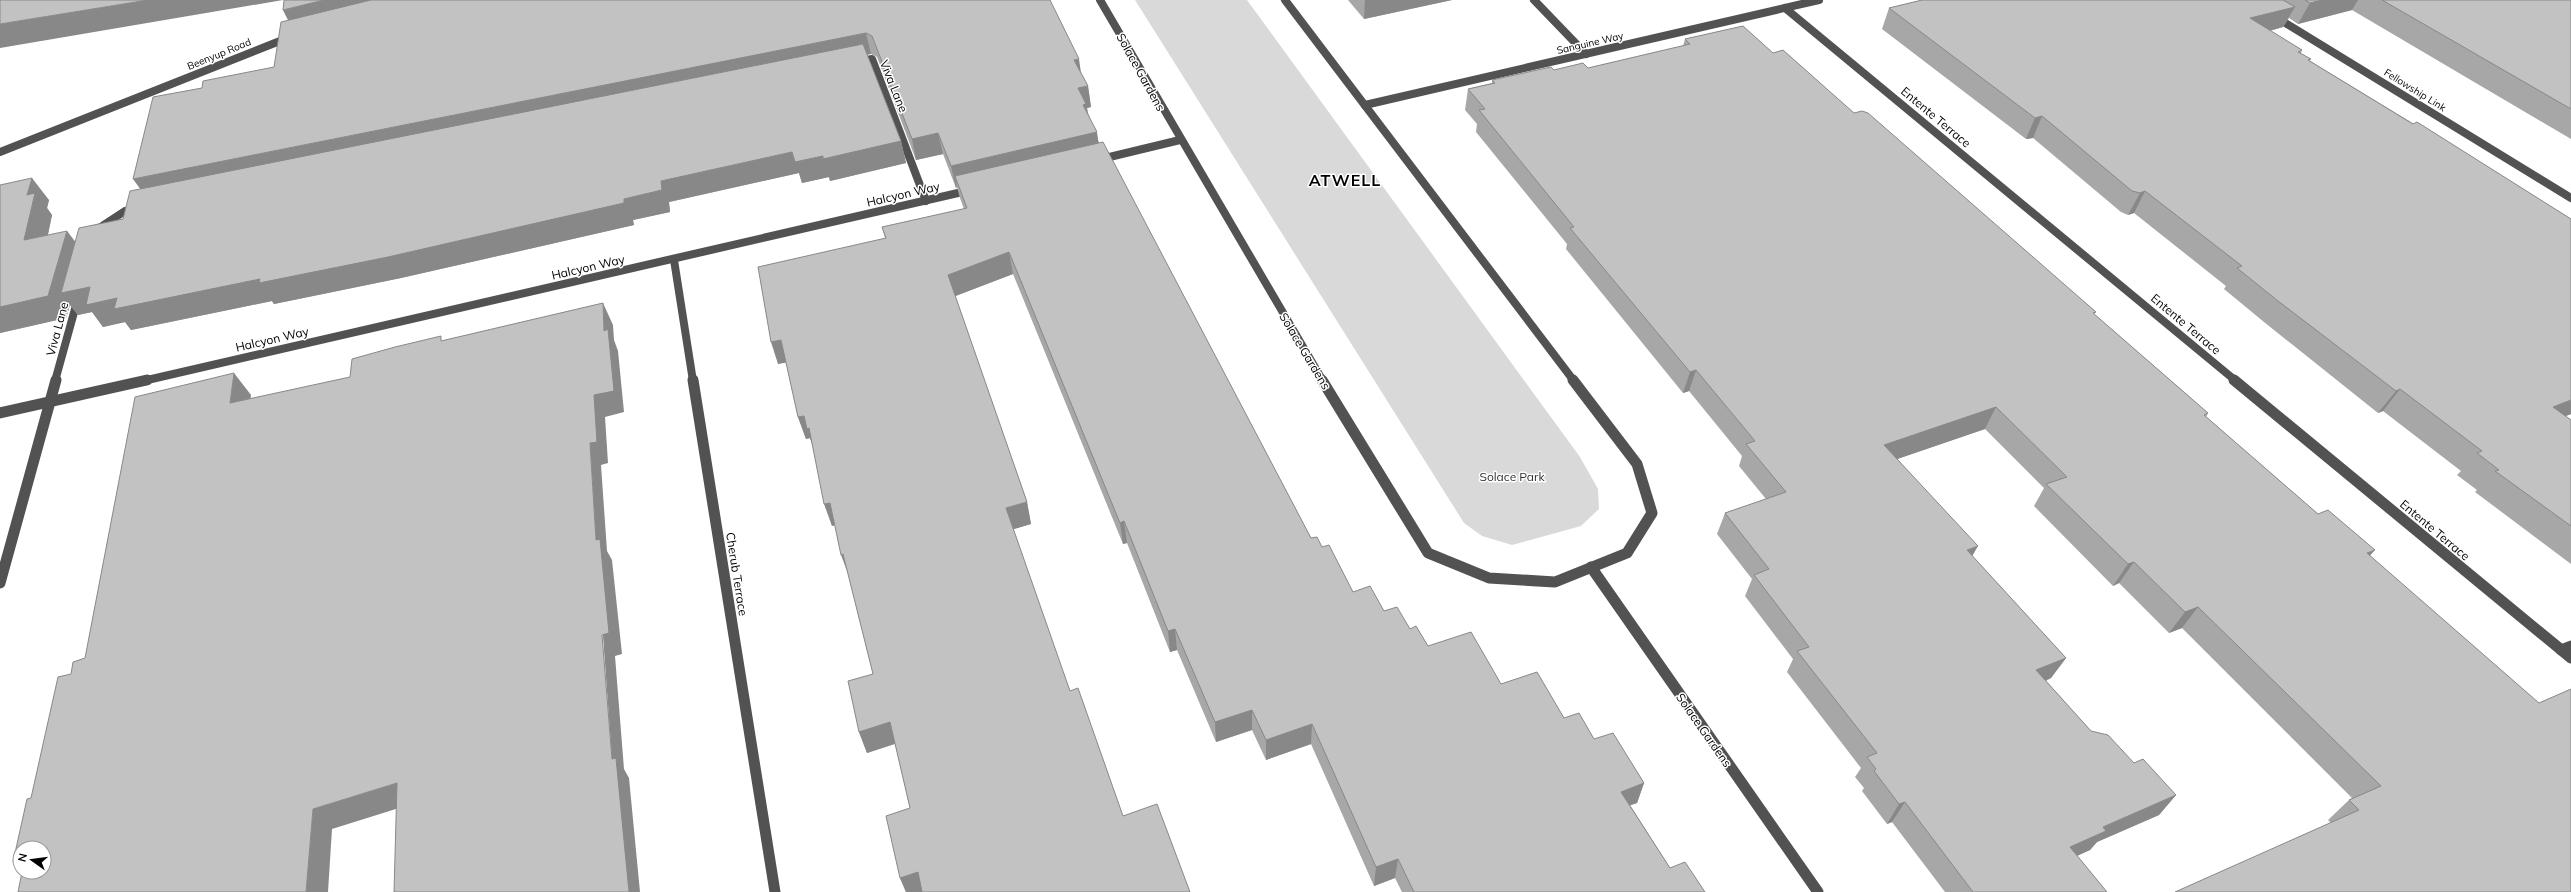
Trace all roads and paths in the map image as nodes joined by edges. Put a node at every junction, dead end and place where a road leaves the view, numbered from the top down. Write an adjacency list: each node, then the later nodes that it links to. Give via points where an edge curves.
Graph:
1 (1100, 0): 11 (street, Solace Gardens)
2 (1285, 0): 10 (street, Solace Gardens)
3 (1534, 0): 8 (street)
4 (1819, 0): 5 (street, Sanguine Way)
5 (1785, 8): 8 (street, Sanguine Way); 25 (street, Entente Terrace)
6 (2269, 12): 15 (street, Fellowship Link)
7 (302, 34): 12 (street, Beenyup Road)
8 (1586, 54): 10 (street, Sanguine Way)
9 (849, 64): 16 (street, Viva Lane, via 872,59)
10 (1365, 105): 23 (street, Solace Gardens, via 1637,464 1652,513 1627,553)
11 (1180, 140): 13 (street); 23 (street, Solace Gardens, via 1428,553 1489,578 1555,582)
12 (0, 152)
13 (1087, 162)
14 (980, 188): 16 (street, Halcyon Way)
15 (2571, 198)
16 (926, 201): 19 (street, Halcyon Way)
17 (148, 206): 18 (street, via 125,211 96,228)
18 (94, 236)
19 (674, 260): 21 (street, Halcyon Way); 27 (street, Cherub Terrace)
20 (80, 289): 21 (street, Viva Lane)
21 (50, 401): 22 (street, Halcyon Way); 24 (street, Viva Lane)
22 (0, 413)
23 (1591, 567): 28 (street, Solace Gardens)
24 (0, 583)
25 (2566, 648): 26 (street, Entente Terrace)
26 (2571, 658)
27 (775, 892)
28 (1818, 892)

